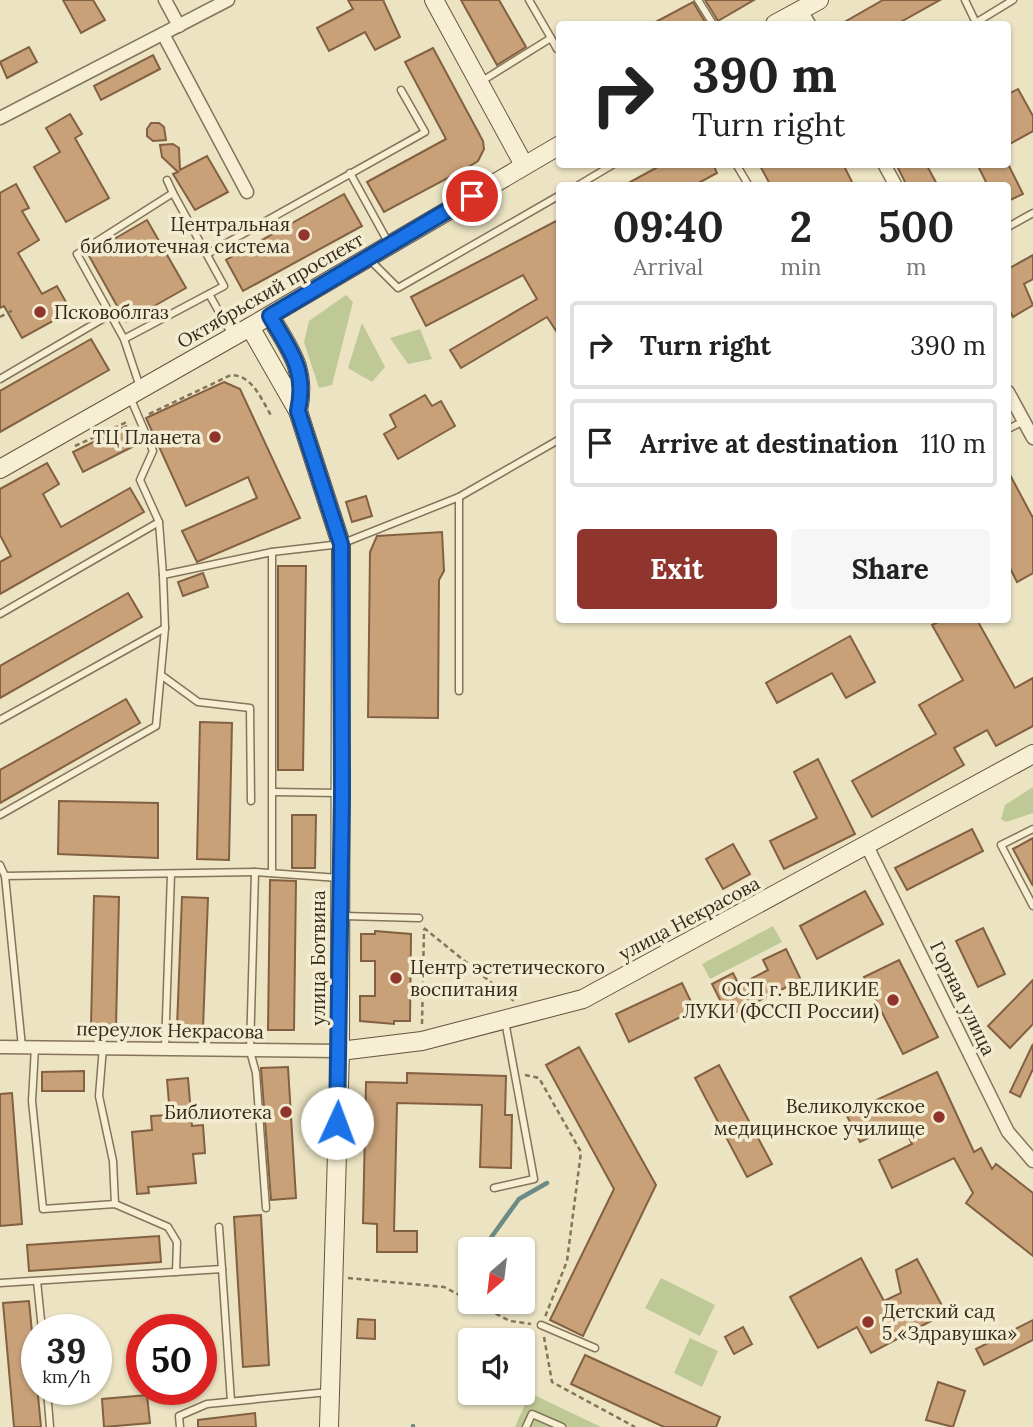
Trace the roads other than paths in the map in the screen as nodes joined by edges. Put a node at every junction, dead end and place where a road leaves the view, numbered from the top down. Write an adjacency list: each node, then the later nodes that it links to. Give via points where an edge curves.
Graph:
1 (165, 0): 14 (street)
2 (228, 0): 14 (street)
3 (435, 0): 18 (main road)
4 (529, 0): 16 (lane)
5 (698, 0): 10 (lane)
6 (819, 0): 9 (main road)
7 (965, 0): 12 (lane)
8 (1013, 0): 13 (lane)
9 (805, 17): 11 (main road)
10 (711, 21)
11 (788, 21)
12 (974, 21)
13 (978, 21)
14 (179, 26): 15 (street)
15 (163, 34): 20 (street); 27 (street)
16 (551, 38): 17 (lane); 18 (lane)
17 (556, 47)
18 (480, 82): 22 (main road)
19 (401, 90): 24 (lane, via 425,132)
20 (0, 118)
21 (556, 147): 22 (main road, Октябрьский проспект)
22 (524, 165): 32 (main road, Октябрьский проспект)
23 (607, 168): 26 (lane)
24 (350, 173): 32 (lane); 33 (lane)
25 (167, 180): 28 (lane)
26 (585, 182)
27 (247, 192)
28 (173, 193): 33 (lane); 36 (lane, via 78,254)
29 (556, 197): 34 (lane, via 398,288)
30 (1033, 214): 31 (lane)
31 (1011, 225)
32 (390, 244): 34 (main road, Октябрьский проспект)
33 (207, 254): 35 (lane, via 225,286)
34 (368, 257): 37 (main road, Октябрьский проспект)
35 (209, 294): 39 (lane); 40 (lane)
36 (111, 314): 40 (lane); 41 (lane)
37 (270, 316): 38 (main road, Октябрьский проспект); 44 (main road, улица Ботвина, via 298,364 302,390)
38 (250, 327): 39 (main road, Октябрьский проспект); 44 (main road, улица Ботвина)
39 (233, 337): 42 (main road, Октябрьский проспект)
40 (124, 339): 42 (lane)
41 (0, 379)
42 (135, 392): 49 (main road, Октябрьский проспект); 51 (lane, via 153,451 140,480)
43 (1011, 397): 45 (street)
44 (298, 411): 52 (main road, улица Ботвина)
45 (1024, 421): 46 (lane); 47 (street)
46 (1011, 428)
47 (1033, 438)
48 (556, 441): 50 (lane)
49 (0, 469)
50 (459, 498): 52 (lane); 58 (lane)
51 (159, 522): 54 (lane); 55 (lane)
52 (341, 544): 53 (lane); 62 (main road, улица Ботвина)
53 (272, 552): 54 (lane); 61 (lane, via 270,774)
54 (163, 575): 56 (lane)
55 (0, 614)
56 (165, 628): 57 (lane); 59 (lane)
57 (161, 674): 63 (lane, via 198,702 250,708); 64 (lane, via 156,726)
58 (458, 691)
59 (0, 720)
60 (1033, 754): 66 (main road, улица Некрасова)
61 (274, 792): 62 (lane); 69 (lane)
62 (342, 794): 72 (main road, улица Ботвина)
63 (251, 801)
64 (0, 815)
65 (1033, 829): 73 (lane, via 1001,845)
66 (867, 846): 76 (main road, улица Некрасова, via 583,999); 83 (street, Горная улица, via 1008,1132)
67 (0, 865): 71 (lane)
68 (255, 872): 69 (lane); 70 (lane); 81 (lane)
69 (272, 873): 72 (lane)
70 (171, 874): 71 (lane); 80 (lane)
71 (5, 876): 78 (lane)
72 (339, 878): 74 (main road, улица Ботвина)
73 (1033, 906)
74 (339, 916): 75 (lane); 82 (main road, улица Ботвина)
75 (419, 918)
76 (505, 1021): 82 (main road, улица Некрасова, via 422,1041); 84 (lane, via 534,1179)
77 (0, 1047): 78 (street, переулок Некрасова)
78 (28, 1047): 79 (street, переулок Некрасова); 85 (lane, via 43,1209)
79 (103, 1047): 80 (street, переулок Некрасова); 85 (lane, via 99,1096 113,1161)
80 (165, 1048): 81 (street, переулок Некрасова)
81 (250, 1051): 82 (street, переулок Некрасова); 86 (lane, via 256,1073)
82 (340, 1051): 95 (main road, улица Ботвина)
83 (1033, 1161)
84 (494, 1188)
85 (115, 1204): 89 (lane, via 168,1227 177,1242)
86 (266, 1208)
87 (219, 1227): 88 (lane)
88 (222, 1269): 89 (lane); 96 (lane)
89 (176, 1272): 90 (lane)
90 (37, 1281): 91 (lane); 92 (lane)
91 (0, 1283)
92 (40, 1314)
93 (541, 1325): 94 (lane)
94 (595, 1348)
95 (330, 1392): 96 (lane); 100 (main road, улица Ботвина)
96 (231, 1401): 99 (lane, via 207,1404 179,1416)
97 (48, 1405): 98 (lane)
98 (50, 1427)
99 (180, 1427)
100 (330, 1427)
101 (526, 1427): 102 (lane, via 532,1414)
102 (562, 1427)

